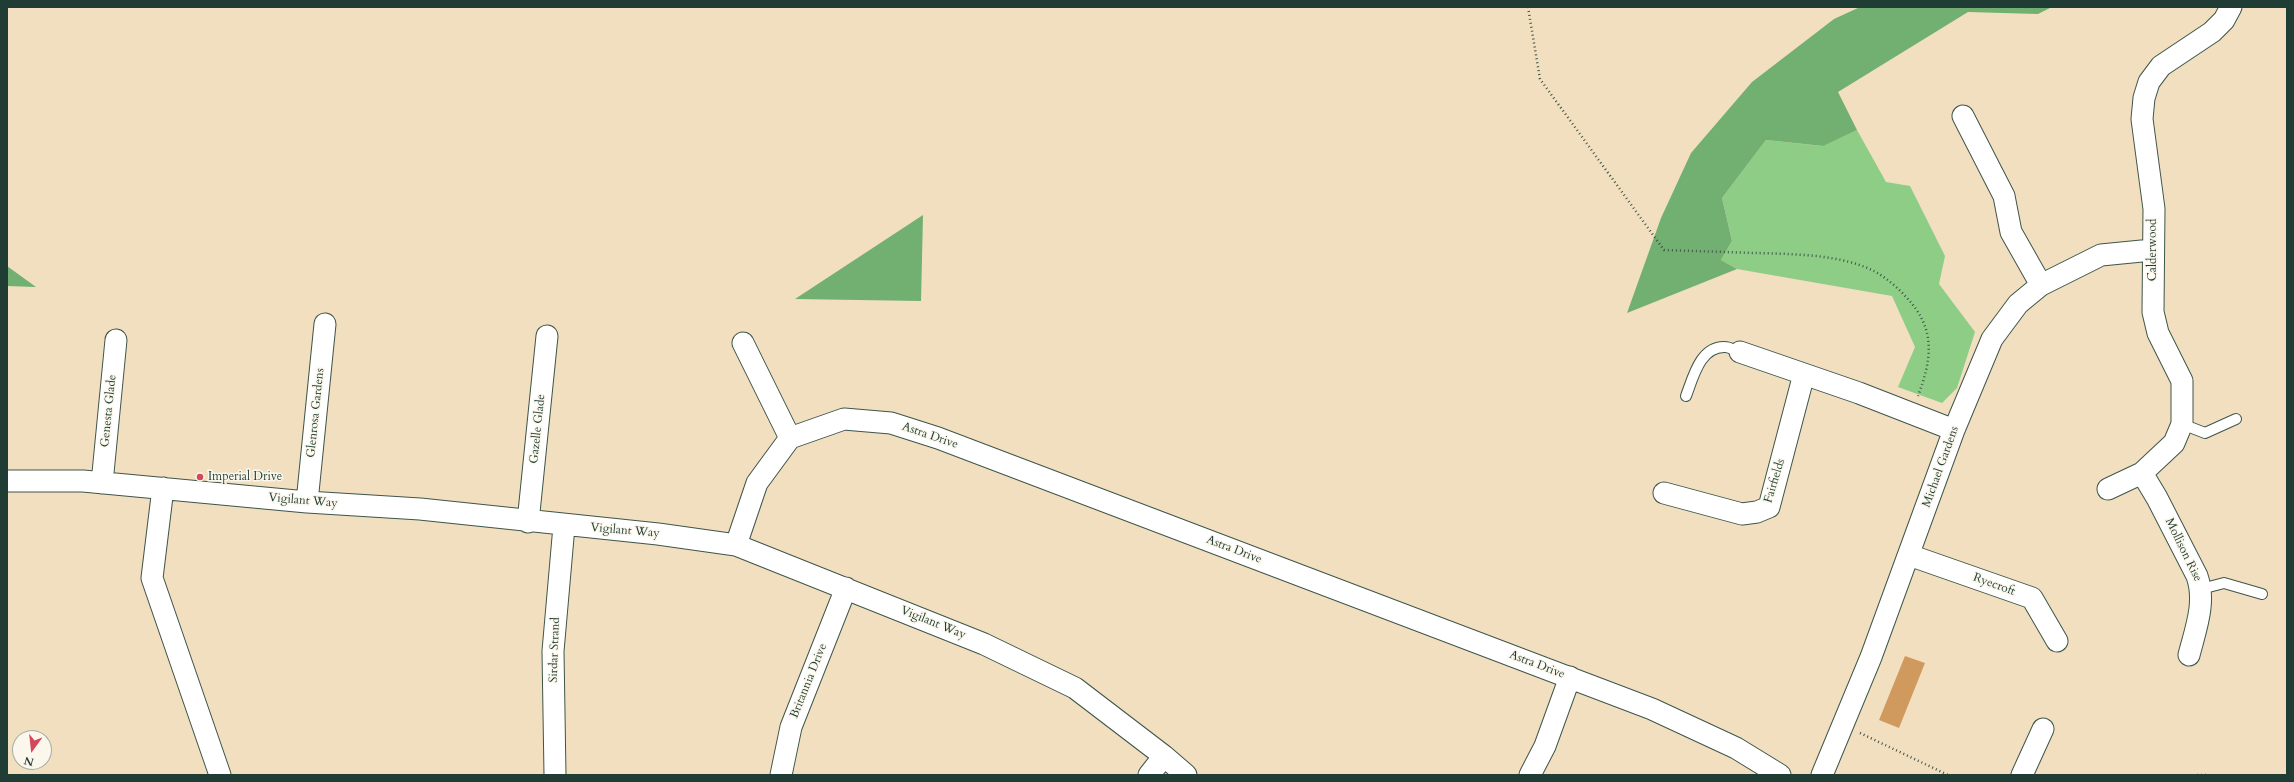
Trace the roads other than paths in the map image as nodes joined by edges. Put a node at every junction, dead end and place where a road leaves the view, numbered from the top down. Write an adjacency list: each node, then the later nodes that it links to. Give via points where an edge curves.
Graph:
1 (2231, 7): 3 (street, Calderwood, via 2224,20 2212,32 2161,66 2145,94 2141,116 2154,209)
2 (1963, 116): 4 (street, via 2004,196 2010,232)
3 (2152, 250): 4 (street, Michael Gardens, via 2101,255); 13 (street, Calderwood, via 2153,312 2158,333 2182,381)
4 (2041, 285): 14 (street, Michael Gardens, via 2018,304 1992,339)
5 (325, 324): 22 (street, Glenrosa Gardens)
6 (547, 336): 23 (street, Gazelle Glade)
7 (116, 340): 18 (street, Genesta Glade)
8 (743, 343): 15 (street)
9 (1740, 352): 10 (street); 11 (lane, via 1725,347 1712,350 1699,362)
10 (1804, 374): 14 (street); 21 (street, Fairfields, via 1769,507 1742,514)
11 (1686, 396)
12 (2236, 419): 13 (lane, via 2205,433)
13 (2182, 424): 16 (street, Calderwood, via 2174,443)
14 (1954, 430): 26 (street, Michael Gardens)
15 (790, 438): 25 (street, via 757,483); 32 (street, Astra Drive, via 844,420 890,423 945,441)
16 (2142, 473): 20 (street, Calderwood); 28 (street, Mollison Rise, via 2197,576)
17 (7, 481): 18 (street, Vigilant Way)
18 (102, 483): 19 (street, Vigilant Way)
19 (163, 488): 22 (street, Vigilant Way); 35 (street, via 152,578)
20 (2108, 489)
21 (1664, 493)
22 (307, 502): 23 (street, Vigilant Way, via 420,509)
23 (528, 522): 24 (street, Vigilant Way)
24 (564, 526): 25 (street, Vigilant Way, via 658,534); 36 (street, Sirdar Strand, via 553,651)
25 (736, 545): 27 (street, Vigilant Way)
26 (1909, 554): 30 (street, Ryecroft, via 2032,598); 42 (street, Michael Gardens, via 1871,657)
27 (846, 588): 34 (street, Vigilant Way, via 984,644 1075,688); 37 (street, Britannia Drive, via 791,727)
28 (2201, 589): 29 (lane, via 2224,583); 31 (street, Mollison Rise)
29 (2262, 594)
30 (2057, 641)
31 (2190, 655)
32 (1570, 677): 40 (street, via 1545,746); 41 (street, Astra Drive, via 1652,709 1736,748)
33 (2043, 729): 43 (street)
34 (1164, 756): 38 (street); 39 (street, Vigilant Way)
35 (220, 775)
36 (555, 775)
37 (781, 775)
38 (1149, 775)
39 (1186, 775)
40 (1530, 775)
41 (1780, 775)
42 (1822, 775)
43 (2022, 775)

